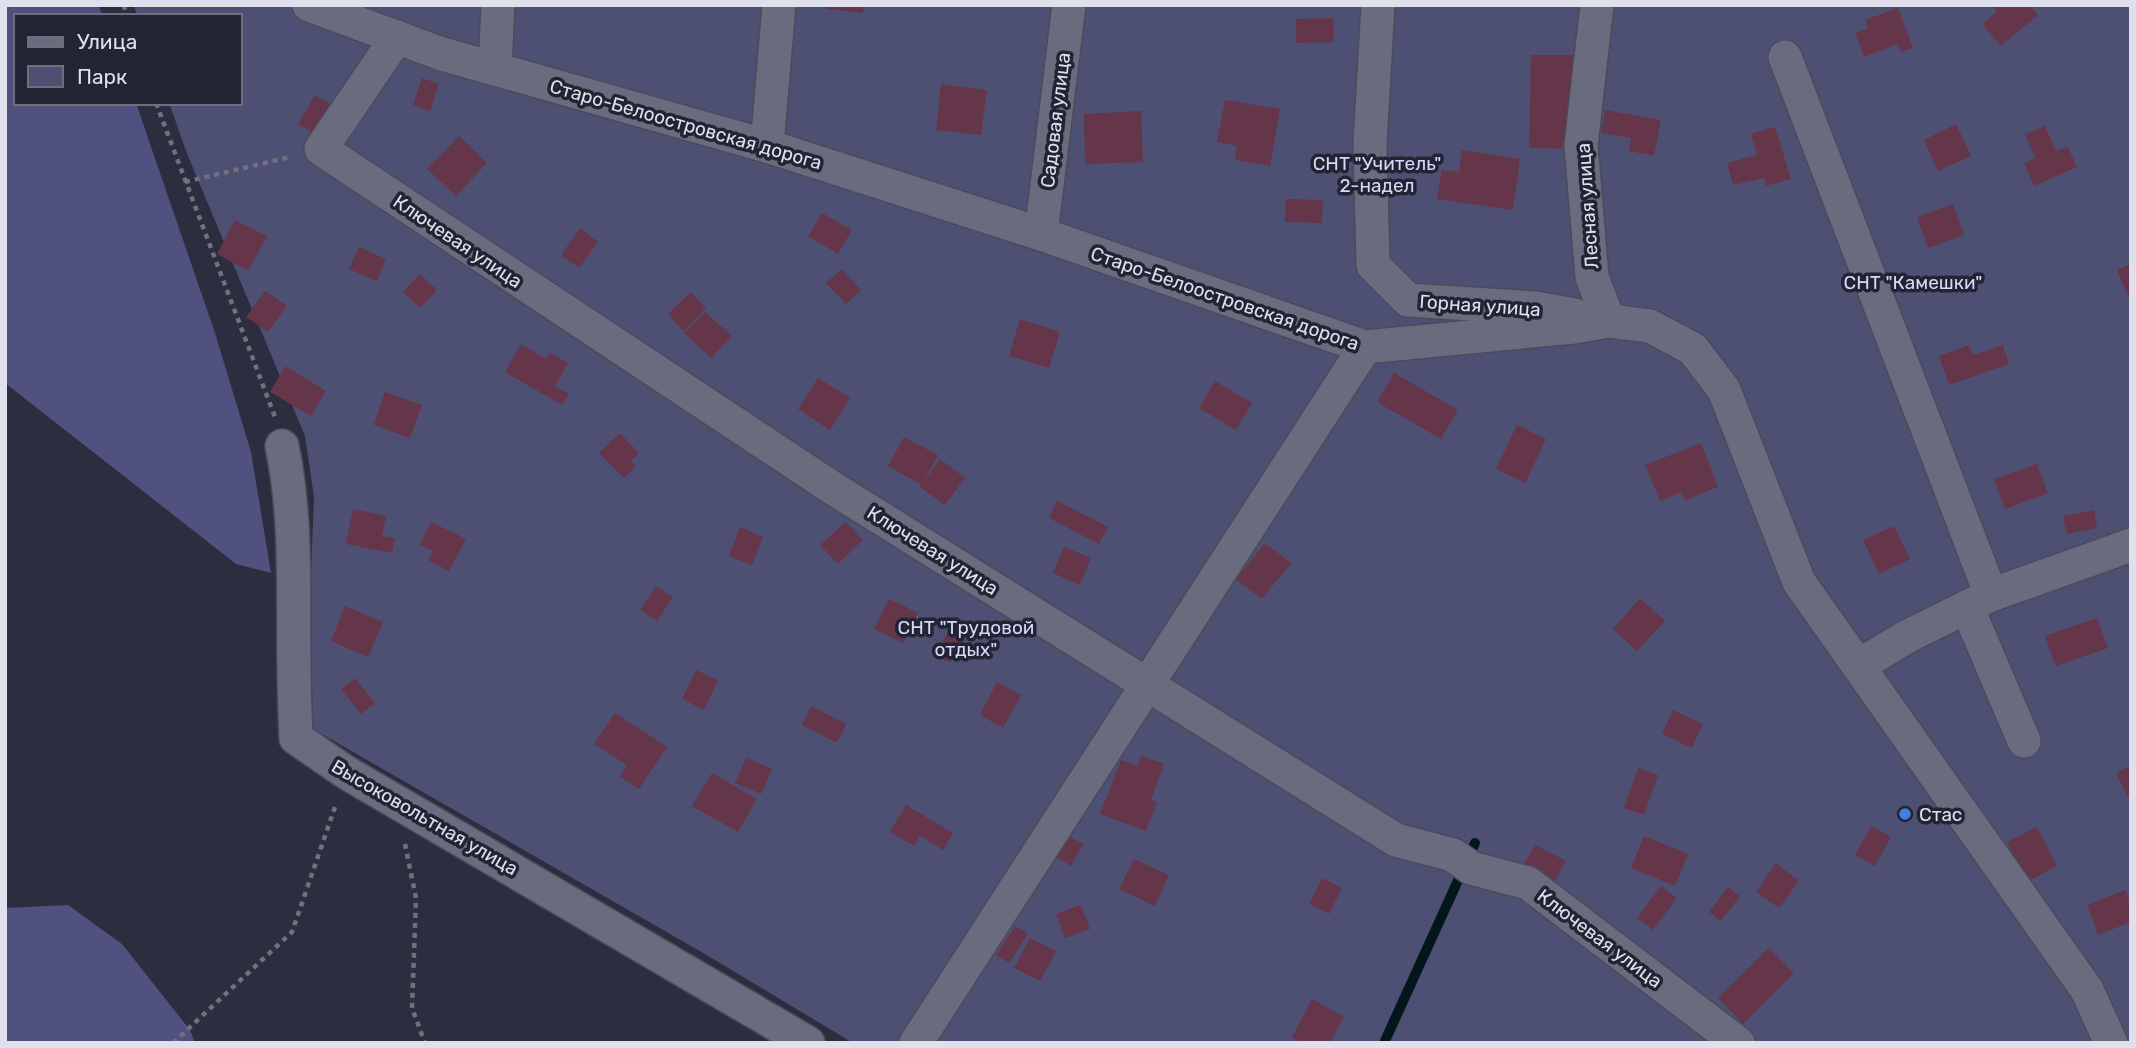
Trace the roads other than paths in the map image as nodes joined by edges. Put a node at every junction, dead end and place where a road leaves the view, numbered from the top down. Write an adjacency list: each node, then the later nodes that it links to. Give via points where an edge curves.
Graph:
1 (309, 5): 7 (street, Старо-Белоостровская дорога)
2 (498, 5): 9 (street)
3 (779, 5): 10 (street)
4 (1069, 5): 11 (street, Садовая улица)
5 (1378, 5): 12 (street, Горная улица, via 1370,143 1373,265 1408,300 1536,308)
6 (1597, 5): 12 (street, Лесная улица, via 1581,145 1592,277)
7 (397, 37): 9 (street, Старо-Белоостровская дорога); 18 (street, Ключевая улица, via 321,149 819,479)
8 (1786, 57): 16 (street)
9 (495, 69): 10 (street, Старо-Белоостровская дорога)
10 (767, 146): 11 (street, Старо-Белоостровская дорога)
11 (1041, 234): 13 (street, Старо-Белоостровская дорога)
12 (1609, 321): 13 (street, Старо-Белоостровская дорога); 17 (street, Старо-Белоостровская дорога, via 1650,326 1693,349 1724,390 1800,582)
13 (1365, 347): 18 (street)
14 (282, 446): 20 (street, Высоковольтная улица, via 295,545 296,738 347,773)
15 (2131, 545): 16 (street)
16 (1979, 601): 17 (street); 19 (street)
17 (1858, 666): 23 (street, Старо-Белоостровская дорога, via 2087,990)
18 (1146, 683): 21 (street); 22 (street, Ключевая улица, via 1396,840 1528,883)
19 (2024, 741)
20 (808, 1043)
21 (916, 1043)
22 (1738, 1043)
23 (2111, 1043)

